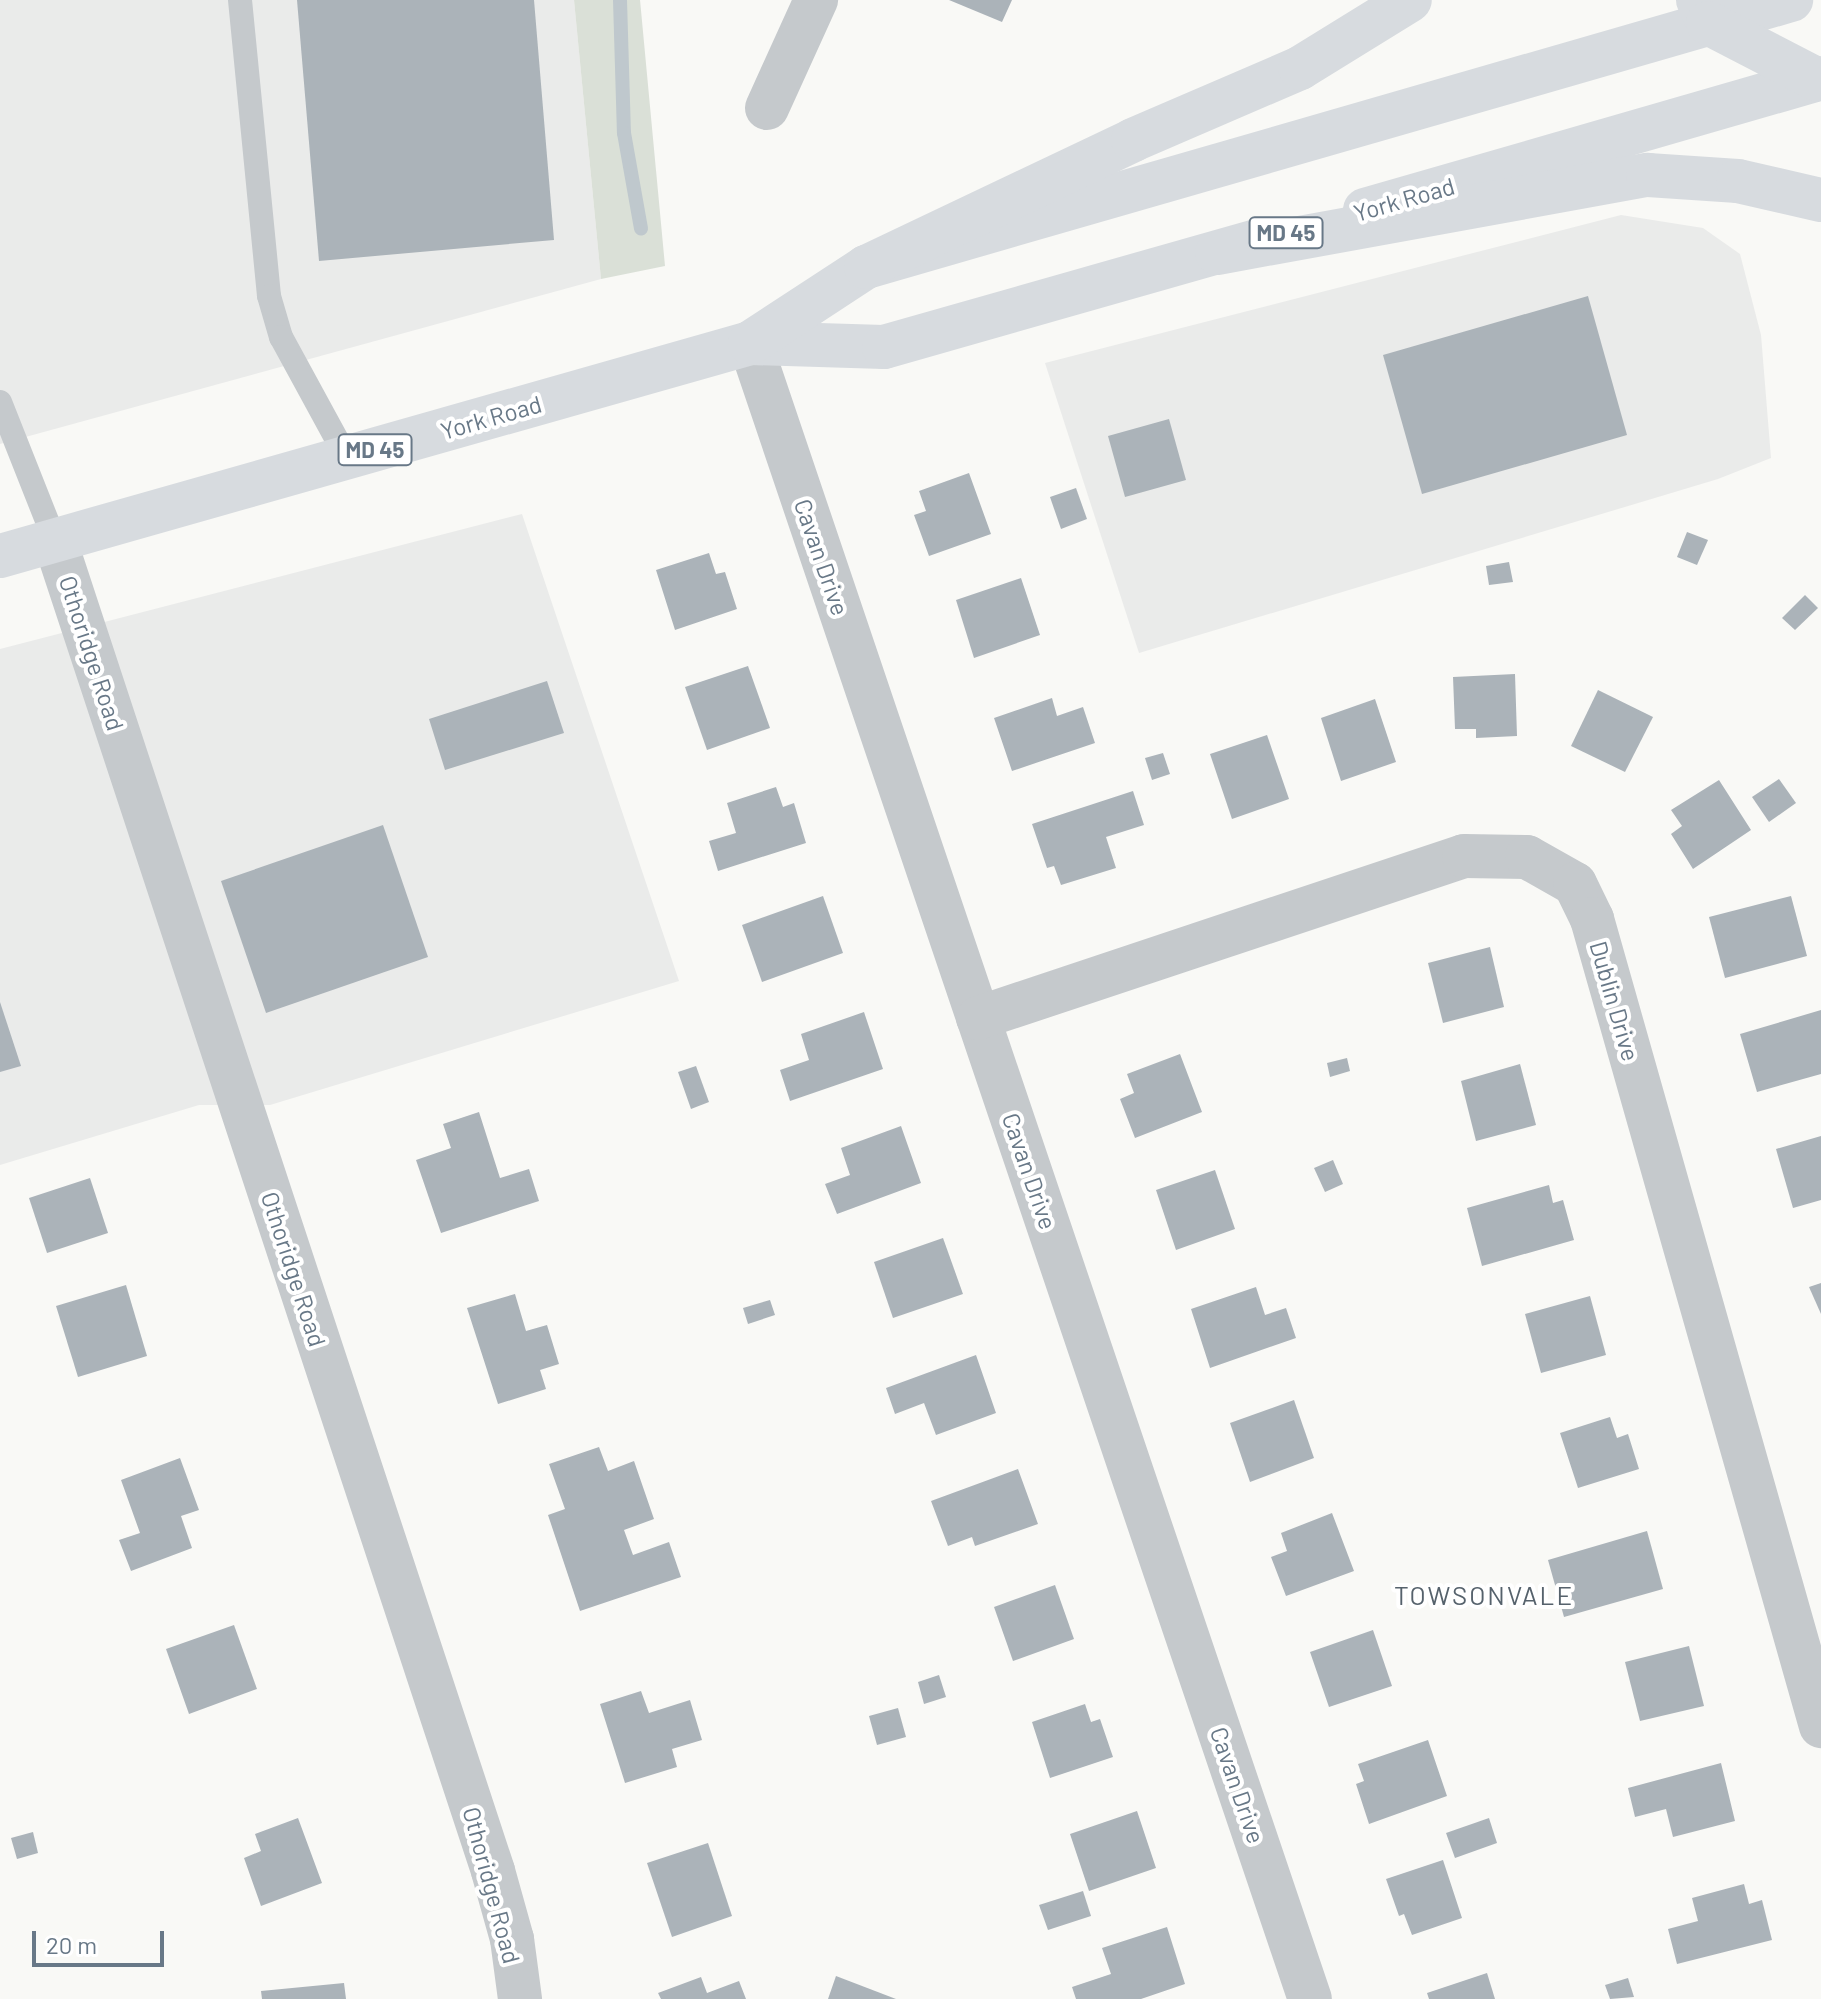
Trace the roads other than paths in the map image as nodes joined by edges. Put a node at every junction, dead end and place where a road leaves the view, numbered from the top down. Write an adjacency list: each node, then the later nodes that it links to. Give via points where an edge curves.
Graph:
1 (240, 0): 13 (lane, via 269,296 281,337)
2 (816, 0): 7 (street)
3 (1410, 0): 10 (main road, via 1300,68 1133,140)
4 (1791, 0): 5 (main road, York Road / MD 45)
5 (1703, 11): 6 (main road); 10 (main road, York Road / MD 45)
6 (1819, 78): 9 (main road, York Road / MD 45)
7 (767, 108)
8 (1821, 200): 9 (main road, via 1738,181 1648,175)
9 (1217, 253): 11 (main road, York Road / MD 45, via 884,347)
10 (866, 267): 11 (main road, York Road / MD 45)
11 (750, 343): 13 (main road, York Road / MD 45); 16 (street, Cavan Drive)
12 (0, 402): 14 (lane)
13 (347, 458): 14 (main road, York Road / MD 45)
14 (55, 541): 15 (main road, York Road / MD 45); 18 (street, Othoridge Road, via 493,1871 512,1939)
15 (0, 556)
16 (978, 1018): 17 (street, Dublin Drive, via 1464,856 1527,857 1575,884 1592,919); 19 (street, Cavan Drive)
17 (1821, 1726)
18 (520, 1999)
19 (1310, 1999)

